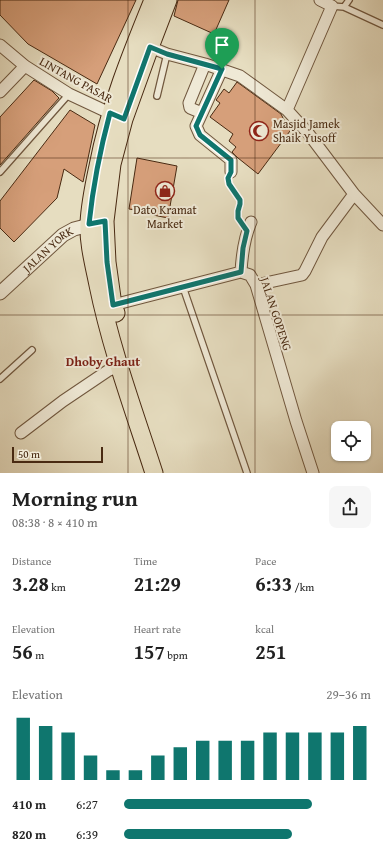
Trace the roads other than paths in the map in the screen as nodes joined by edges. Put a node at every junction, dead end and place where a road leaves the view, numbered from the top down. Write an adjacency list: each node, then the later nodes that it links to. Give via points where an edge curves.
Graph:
1 (153, 0): 19 (main road, via 124,73)
2 (168, 0): 9 (main road)
3 (320, 0): 5 (street)
4 (349, 0): 6 (lane)
5 (332, 6): 6 (lane); 17 (street)
6 (344, 7): 7 (lane)
7 (383, 25)
8 (0, 45): 12 (street, LINTANG PASAR)
9 (150, 47): 10 (street); 19 (main road)
10 (167, 54): 11 (street); 16 (lane)
11 (205, 64): 13 (street); 18 (street, via 189,102 190,108)
12 (26, 66): 14 (street); 15 (street, LINTANG PASAR)
13 (222, 69): 17 (street, via 240,76); 18 (street)
14 (0, 92)
15 (69, 94): 19 (street, LINTANG PASAR); 20 (lane)
16 (157, 96)
17 (287, 110): 22 (street, via 308,133)
18 (202, 113): 21 (street, via 196,126 200,135 231,160)
19 (117, 116): 23 (main road, via 112,164)
20 (0, 172)
21 (231, 172)
22 (354, 194): 24 (street); 27 (street, via 322,237 302,275)
23 (97, 223): 29 (street, JALAN YORK, via 74,229 63,236); 30 (main road, via 107,262); 32 (main road, via 92,258)
24 (383, 225)
25 (249, 226): 26 (street, via 243,248)
26 (241, 272): 27 (street, JALAN GOPENG, via 250,275); 28 (street, JALAN GOPENG)
27 (256, 285): 38 (street, JALAN GOPENG)
28 (183, 287): 30 (street, JALAN GOPENG); 37 (lane)
29 (0, 293)
30 (113, 305): 36 (main road)
31 (32, 350): 33 (lane)
32 (120, 366): 34 (street, via 109,370 63,401); 35 (main road)
33 (0, 379)
34 (21, 434)
35 (154, 473)
36 (167, 473)
37 (246, 473)
38 (313, 473)

